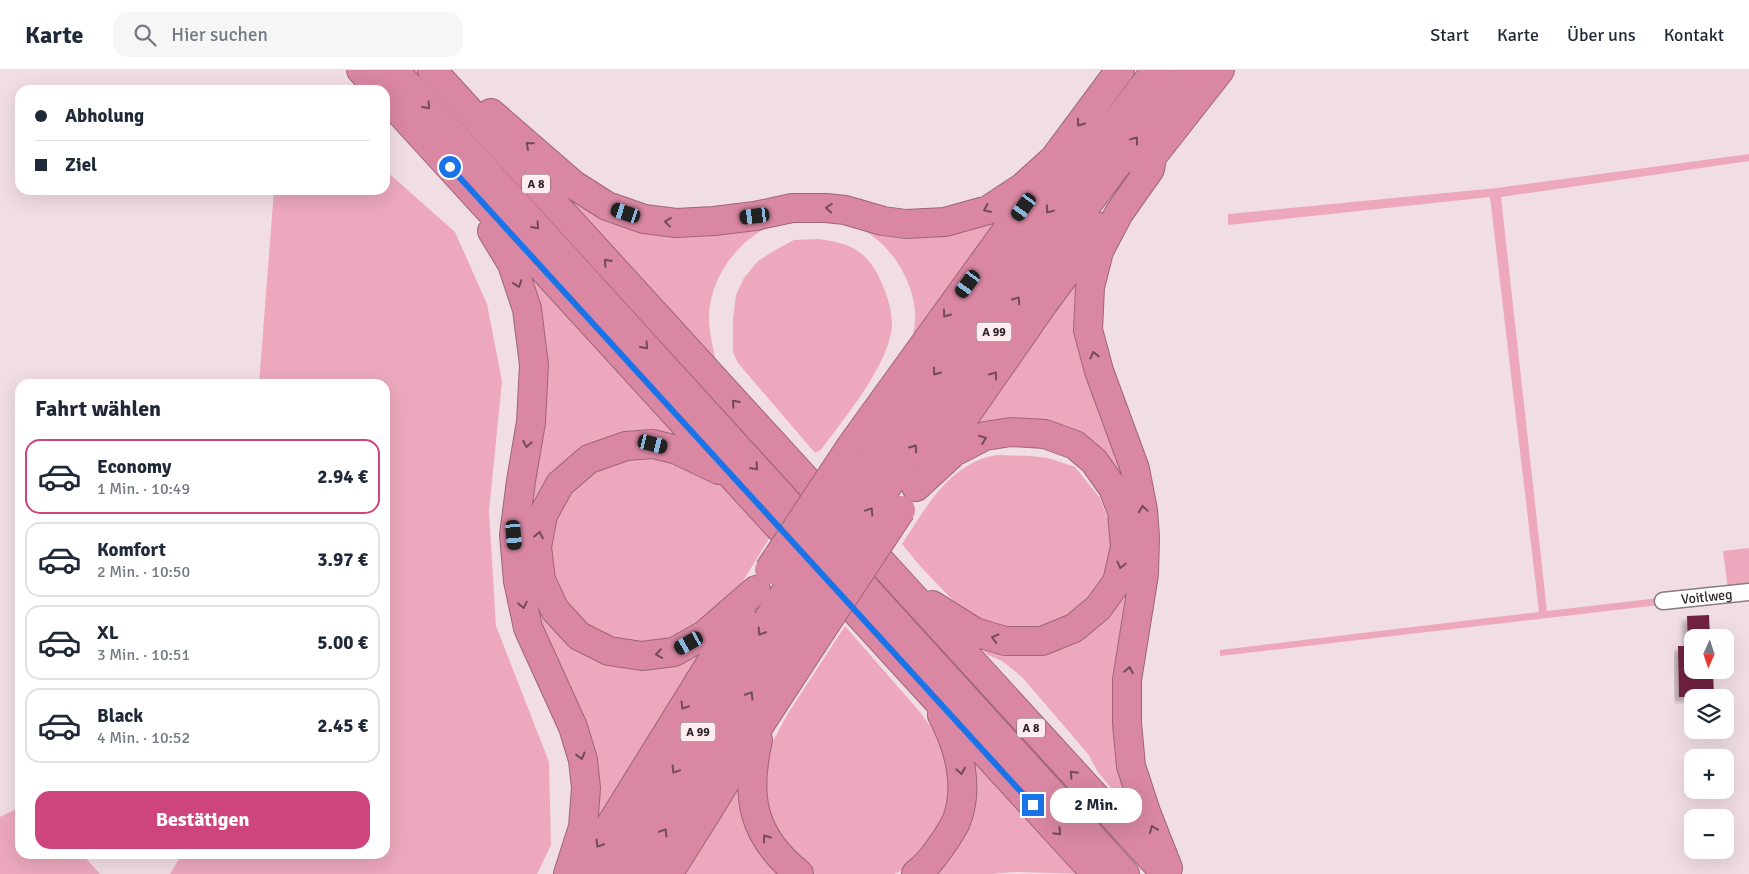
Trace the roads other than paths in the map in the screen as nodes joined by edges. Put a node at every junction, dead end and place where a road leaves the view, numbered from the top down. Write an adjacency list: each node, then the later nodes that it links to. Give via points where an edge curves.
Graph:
1 (361, 70): 8 (highway)
2 (394, 70): 31 (highway, A 8, one-way to 31)
3 (432, 70): 11 (highway, one-way to 3, via 988,210 945,222 906,224 826,208 792,208 714,222 676,223 644,219 607,206 574,186 498,118); 17 (highway, A 8, one-way to 3)
4 (1120, 70): 11 (highway, one-way to 11)
5 (1156, 70): 14 (highway, A 99, one-way to 14, via 1040,222)
6 (1188, 70): 14 (highway, A 99, one-way to 6)
7 (1220, 70): 10 (highway)
8 (374, 85)
9 (390, 101): 12 (highway)
10 (1153, 153): 15 (highway, one-way to 10); 33 (highway, one-way to 10, via 1131,766 1127,723 1127,680 1144,574 1144,510 1135,469 1099,371 1088,330 1090,287 1099,251 1119,213 1150,169)
11 (1054, 160): 16 (highway, one-way to 16, bridge, via 852,446)
12 (464, 182): 13 (highway); 23 (highway, one-way to 23, via 465,199 491,230 512,264 527,309 534,364 531,422 514,535 518,582 528,628 574,727 583,760 586,788 583,827)
13 (732, 477): 16 (highway, one-way to 13, via 704,635 674,652 642,656 609,651 579,636 555,610 541,580 537,547 543,515 560,484 589,459 626,446 653,444 677,450); 21 (highway)
14 (878, 477): 19 (highway, A 99, bridge)
15 (916, 487): 17 (highway, one-way to 17, via 954,452 985,436 1011,432 1045,434 1075,445 1094,461 1113,488 1122,512 1125,547 1117,582 1098,608 1074,628 1042,641 1005,641 974,632); 22 (highway, bridge)
16 (762, 580): 24 (highway, one-way to 24)
17 (897, 582): 32 (highway, A 8, one-way to 17)
18 (1749, 592): 20 (street, Voitlweg)
19 (795, 600): 25 (highway, A 99, one-way to 25); 26 (highway, A 99, one-way to 19)
20 (1663, 601)
21 (931, 694): 29 (highway, one-way to 29, via 951,732 958,755 962,800 956,823 936,856); 30 (highway, one-way to 30)
22 (763, 720): 27 (highway); 28 (highway, one-way to 22, via 782,860 760,829 751,794 753,762)
23 (568, 874)
24 (580, 874)
25 (610, 874)
26 (639, 874)
27 (668, 874)
28 (799, 874)
29 (916, 874)
30 (1099, 874)
31 (1125, 874)
32 (1166, 874)
33 (1171, 874)

